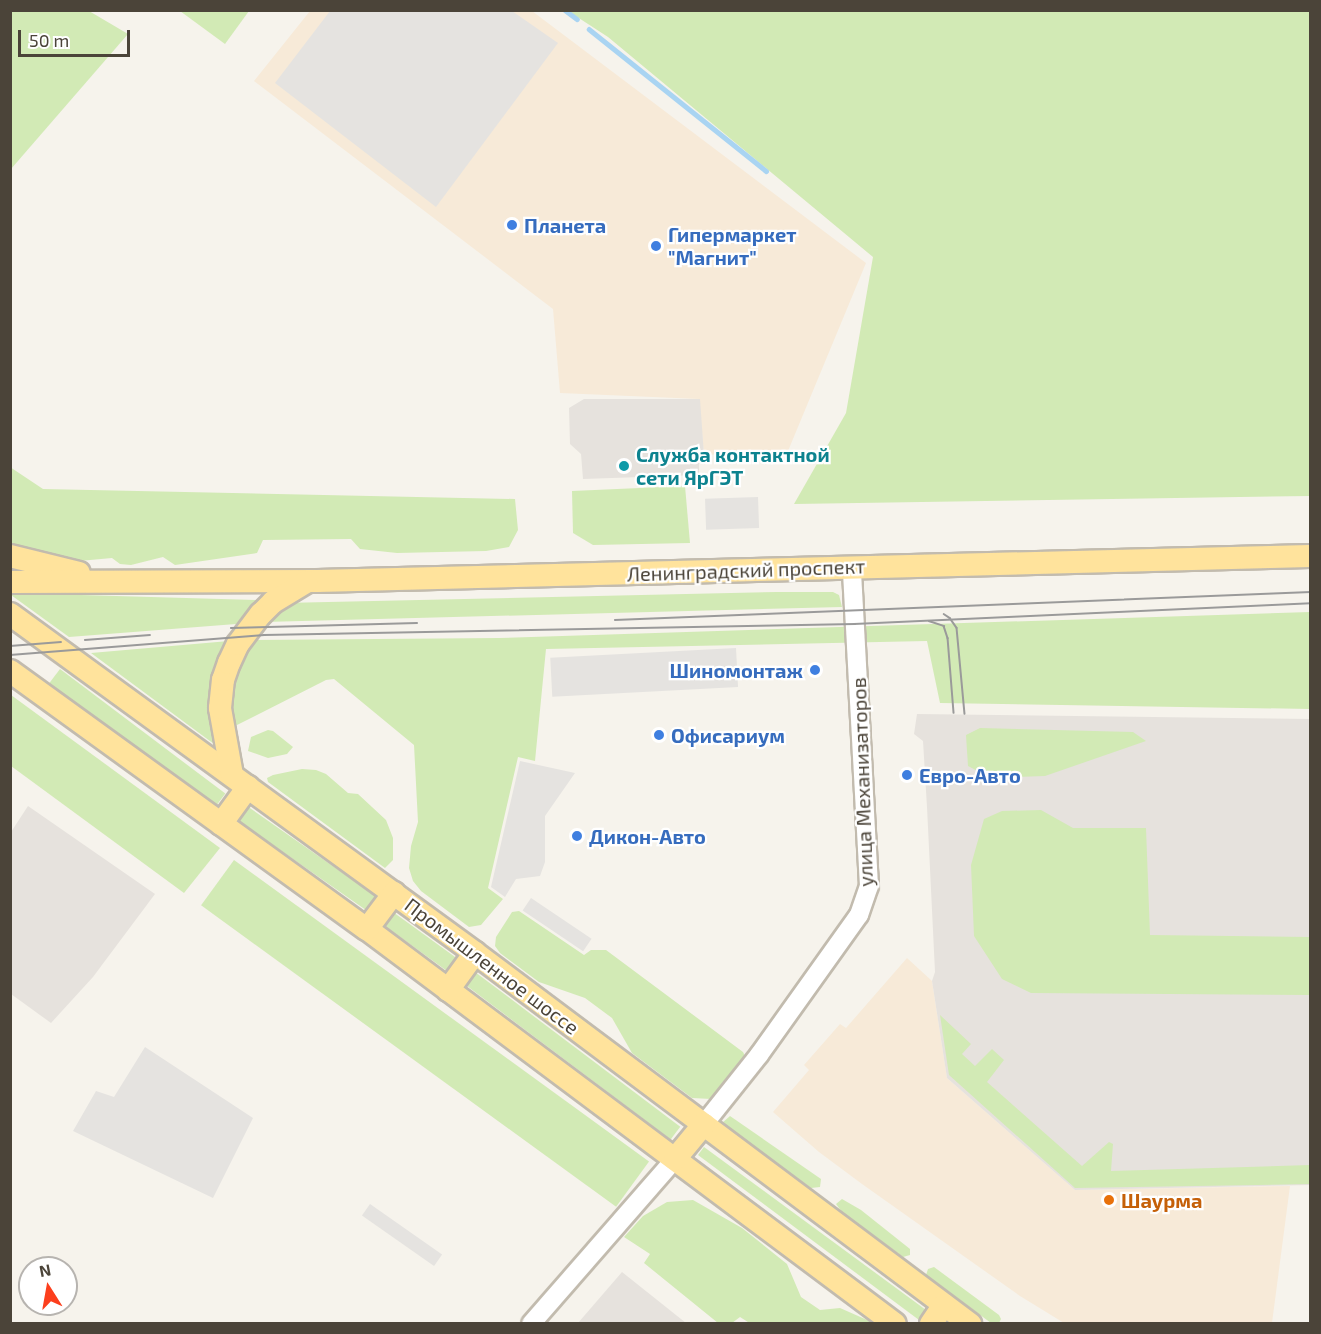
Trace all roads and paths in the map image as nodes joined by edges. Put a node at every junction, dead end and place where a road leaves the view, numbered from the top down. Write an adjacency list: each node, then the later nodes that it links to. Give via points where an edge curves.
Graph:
1 (10, 556): 6 (main road, Ленинградский проспект, via 70,572)
2 (1311, 556): 3 (main road, Ленинградский проспект)
3 (852, 567): 4 (main road, Ленинградский проспект); 15 (street, улица Механизаторов, via 869,886 860,915)
4 (308, 581): 6 (main road, Ленинградский проспект); 9 (main road, via 261,614 228,663 220,708)
5 (10, 582): 6 (main road, Ленинградский проспект)
6 (182, 582)
7 (10, 614): 9 (main road, Промышленное шоссе)
8 (10, 671): 10 (main road)
9 (240, 781): 10 (main road); 11 (main road, Промышленное шоссе)
10 (221, 824): 12 (main road)
11 (394, 893): 12 (main road); 13 (main road, Промышленное шоссе)
12 (367, 929): 14 (main road)
13 (475, 953): 14 (main road); 15 (main road, Промышленное шоссе)
14 (448, 990): 16 (main road)
15 (704, 1124): 16 (main road); 17 (main road, Промышленное шоссе)
16 (675, 1160): 18 (street); 19 (main road)
17 (945, 1305): 20 (main road); 21 (main road, Промышленное шоссе)
18 (531, 1323)
19 (895, 1323)
20 (931, 1323)
21 (970, 1323)

